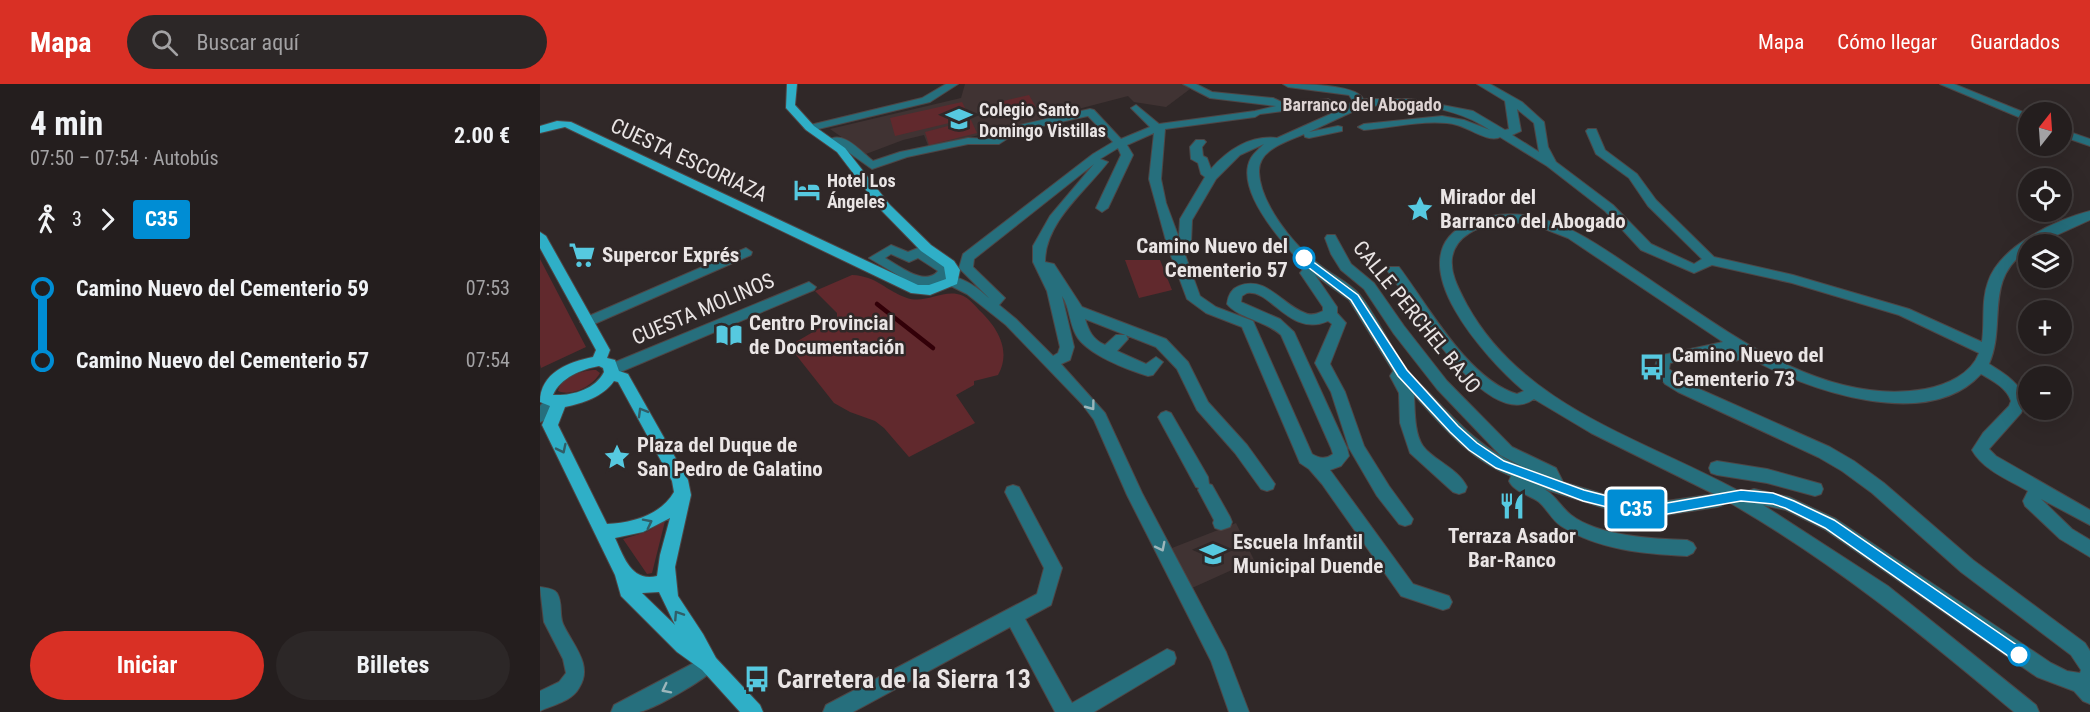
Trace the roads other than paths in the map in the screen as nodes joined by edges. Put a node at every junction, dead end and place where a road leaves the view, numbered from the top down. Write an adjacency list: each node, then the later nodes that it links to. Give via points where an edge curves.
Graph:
1 (792, 84): 18 (main road, via 790,106)
2 (953, 84): 18 (street, via 926,100)
3 (1188, 84): 13 (street, via 1210,94 1273,101)
4 (1288, 84): 9 (street, via 1352,92 1358,96)
5 (1482, 84): 7 (street)
6 (1945, 84): 14 (street)
7 (1509, 98): 22 (street, via 1515,131); 30 (street, via 1539,122 1542,147)
8 (1328, 102): 13 (street)
9 (1358, 102): 10 (street); 25 (street)
10 (1417, 102): 11 (street); 22 (street, via 1473,114)
11 (1456, 102)
12 (1136, 108): 16 (street)
13 (1283, 108): 15 (street)
14 (2018, 114)
15 (1201, 122): 16 (street); 31 (street, via 1195,141 1197,159 1203,160 1207,174)
16 (1159, 127): 29 (street); 36 (street, via 1155,179)
17 (1364, 127): 26 (street, via 1451,120)
18 (810, 128): 27 (main road)
19 (1338, 129): 23 (street)
20 (540, 130): 43 (main road, CUESTA ESCORIAZA, via 567,124 916,290 930,290)
21 (1592, 131): 38 (street, via 1600,152 1633,176 1652,203)
22 (1502, 134): 26 (street)
23 (1308, 135)
24 (2072, 136): 28 (street)
25 (1275, 141): 31 (street, via 1240,149); 40 (street, via 1256,159 1252,170 1255,186 1268,214)
26 (1513, 141): 30 (street)
27 (832, 142): 29 (street, via 838,139 872,166 904,154 968,141 995,142 1015,129 1090,112); 43 (main road, via 893,216 949,264)
28 (2090, 143)
29 (1122, 146): 32 (street, via 1127,155); 41 (street, via 1100,164 1054,219 1039,246 1037,255); 45 (street, via 1097,156 969,257 966,268 998,298)
30 (1551, 164): 38 (street, via 1609,208 1646,247 1694,269)
31 (1213, 177): 36 (street, via 1186,219 1185,243)
32 (1102, 208)
33 (2090, 215): 53 (street, via 2025,246 2002,266 1996,279)
34 (540, 236): 48 (main road)
35 (1331, 238): 70 (street, CALLE PERCHEL BAJO, via 1346,267 1369,286 1442,385 1506,451 1551,473)
36 (1174, 248): 66 (street, via 1194,298 1211,310 1248,324 1306,458)
37 (746, 252): 48 (street)
38 (1710, 260): 53 (street, via 1895,309)
39 (893, 267): 39 (street, via 874,258 891,249 909,258 918,252 945,271 927,284)
40 (1313, 267): 47 (street, via 1307,273 1330,307); 61 (street, via 1354,297)
41 (1043, 268): 46 (street, via 1050,267); 58 (street, via 1054,291 1067,347 1065,356)
42 (1394, 270): 62 (street, via 1449,346 1487,387 1516,400)
43 (952, 281): 45 (street)
44 (808, 287): 60 (street, CUESTA MOLINOS)
45 (991, 305): 58 (street)
46 (1077, 310): 54 (street, via 1082,333 1091,345); 69 (street, via 1161,343 1169,350 1183,366 1202,406)
47 (1330, 314): 66 (street, via 1311,321 1300,318 1253,287 1233,297 1240,308 1272,320 1287,332 1340,448 1341,456 1336,461); 79 (street, via 1339,323 1322,363 1338,392 1357,448)
48 (587, 322): 56 (main road, via 603,350)
49 (1717, 329): 51 (street); 52 (street); 62 (street, via 1560,229 1519,219 1473,225 1455,238 1448,250 1447,276 1488,350)
50 (1121, 339): 54 (street)
51 (1712, 350): 52 (street); 55 (street)
52 (1741, 351): 55 (street); 59 (street, via 1836,389 1882,397 1926,395 1955,386)
53 (1988, 351): 59 (street)
54 (1106, 352): 57 (street, via 1148,371)
55 (1677, 356): 91 (street, via 1660,365 1663,375 1848,466 1966,566 2078,649)
56 (599, 361): 60 (main road, via 610,364); 63 (main road, via 565,372)
57 (1156, 362)
58 (1050, 364): 99 (street, one-way to 99, via 1100,417 1219,658)
59 (1980, 366): 73 (street, via 2009,384 2019,405 1980,450 1990,461)
60 (613, 372): 63 (main road, via 590,393); 75 (main road, one-way to 60, via 681,480 623,378)
61 (1402, 373): 67 (street, via 1454,429); 71 (street, via 1397,375 1406,393 1408,423 1416,449)
62 (1533, 392): 100 (street, via 1565,412 1727,492 1832,557 1918,620)
63 (548, 395): 64 (street); 81 (main road, one-way to 81, via 550,426)
64 (540, 416)
65 (1166, 417): 80 (street, via 1224,522)
66 (1315, 464): 87 (street, via 1407,590)
67 (1500, 465): 70 (street); 82 (street, via 1496,471 1533,489 1565,520 1583,529 1637,546)
68 (1717, 468): 72 (street)
69 (1267, 484)
70 (1555, 486): 77 (street, via 1639,509 1667,509)
71 (1459, 487)
72 (1815, 489)
73 (2038, 489): 78 (street); 83 (street, via 2031,501 2066,534)
74 (1012, 492): 88 (street, via 1053,568 1045,598)
75 (684, 494): 81 (main road, one-way to 75, via 619,532 644,526); 85 (main road, via 666,564)
76 (1754, 496): 92 (street, via 1789,504 1830,524 2023,657 2066,680)
77 (1717, 500)
78 (2090, 518)
79 (1405, 519)
80 (1221, 524)
81 (602, 531): 84 (main road)
82 (1687, 548)
83 (2090, 549)
84 (624, 575): 85 (main road, via 640,586 656,586); 90 (main road, via 627,590 684,646)
85 (666, 580): 90 (main road, one-way to 85, via 676,613)
86 (540, 595): 93 (street, via 552,600 553,621 576,667 574,679 566,689)
87 (1443, 602)
88 (1013, 614): 96 (street); 97 (street)
89 (1167, 658): 98 (street)
90 (710, 664): 94 (street, one-way to 94); 95 (main road)
91 (2090, 667)
92 (2086, 683)
93 (540, 701)
94 (621, 712)
95 (753, 712)
96 (833, 712)
97 (1066, 712)
98 (1076, 712)
99 (1239, 712)
100 (2029, 712)

